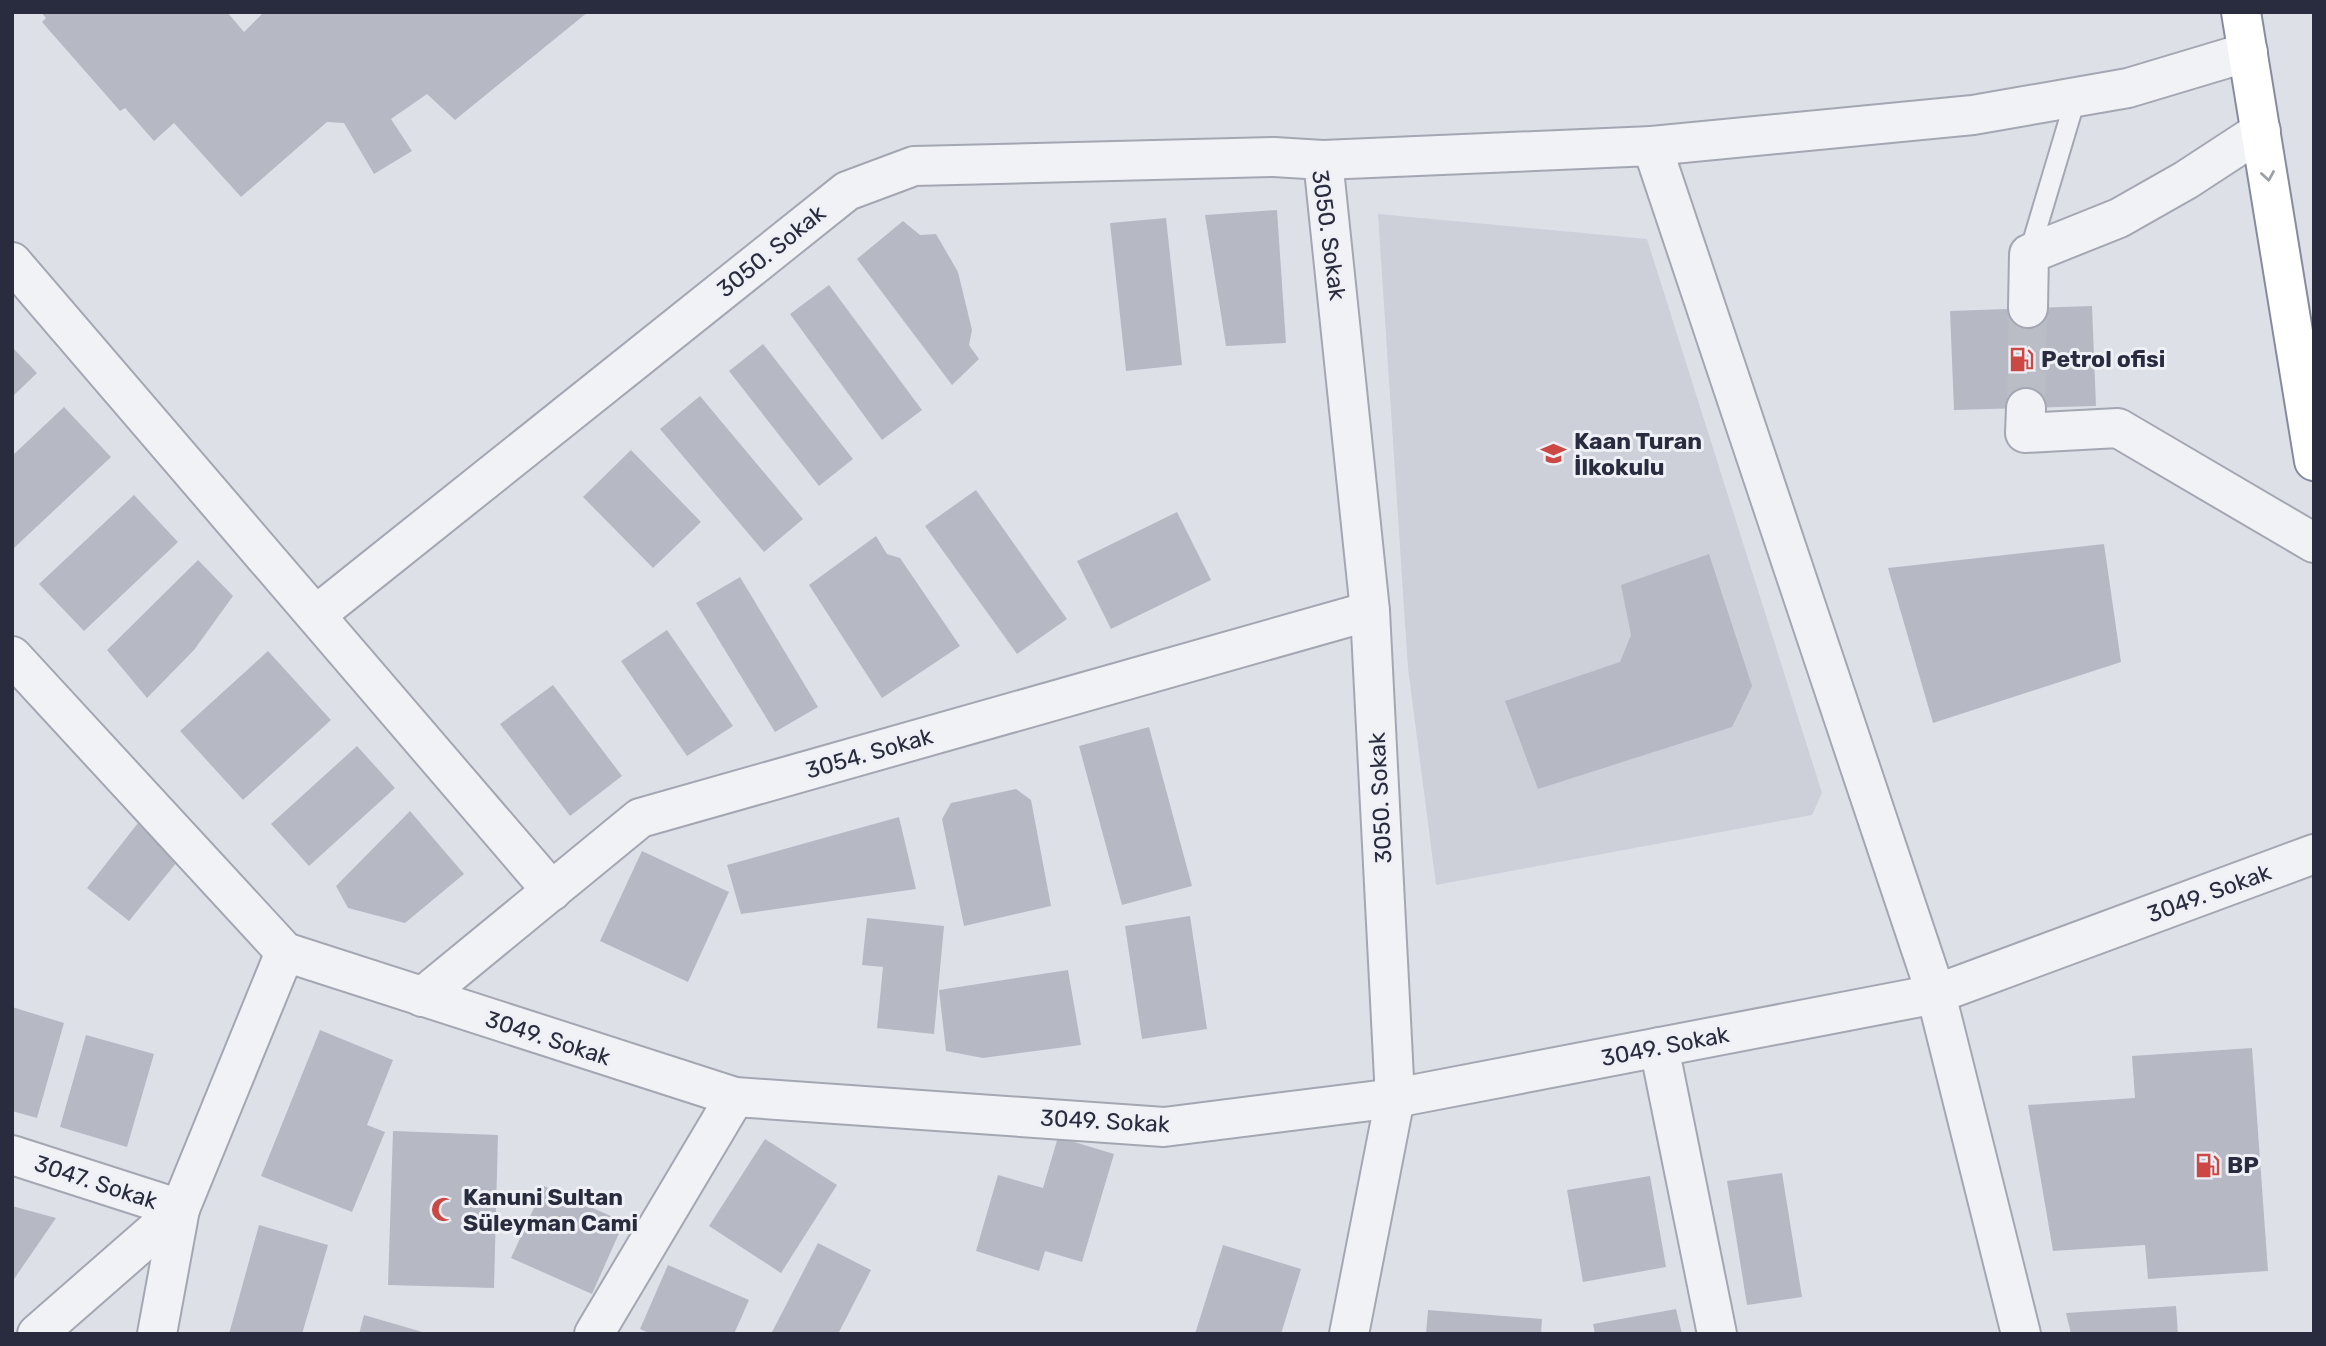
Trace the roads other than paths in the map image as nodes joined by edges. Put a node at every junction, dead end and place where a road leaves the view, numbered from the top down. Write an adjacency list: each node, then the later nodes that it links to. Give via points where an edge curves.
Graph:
1 (2241, 12): 2 (highway)
2 (2248, 52): 3 (street, via 2128,88); 4 (highway)
3 (2076, 97): 5 (street, via 1973,115); 7 (lane)
4 (2261, 131): 7 (street, via 2119,218); 11 (highway, one-way to 11)
5 (1652, 146): 6 (street); 19 (street)
6 (1323, 160): 13 (street, 3050. Sokak); 14 (street, 3050. Sokak, via 1274,156 914,166 847,191)
7 (2029, 254): 9 (street)
8 (12, 262): 14 (street)
9 (2028, 309)
10 (2026, 408): 12 (street, via 2025,433 2118,428)
11 (2314, 461)
12 (2314, 543)
13 (1370, 611): 17 (street, 3054. Sokak, via 640,818); 23 (street, 3050. Sokak)
14 (316, 615): 17 (street)
15 (12, 656): 18 (street, 3049. Sokak)
16 (2314, 854): 19 (street, 3049. Sokak)
17 (552, 891): 20 (street, 3054. Sokak)
18 (285, 952): 20 (street, 3049. Sokak); 25 (street)
19 (1936, 993): 21 (street, 3049. Sokak); 31 (street)
20 (422, 997): 22 (street, 3049. Sokak)
21 (1659, 1047): 23 (street, 3049. Sokak); 30 (street)
22 (735, 1097): 23 (street, 3049. Sokak, via 1164,1127); 28 (street)
23 (1395, 1098): 29 (street, 3050. Sokak)
24 (12, 1155): 25 (street, 3047. Sokak)
25 (180, 1209): 26 (street); 27 (street)
26 (37, 1334)
27 (157, 1334)
28 (594, 1334)
29 (1349, 1334)
30 (1717, 1334)
31 (2021, 1334)

